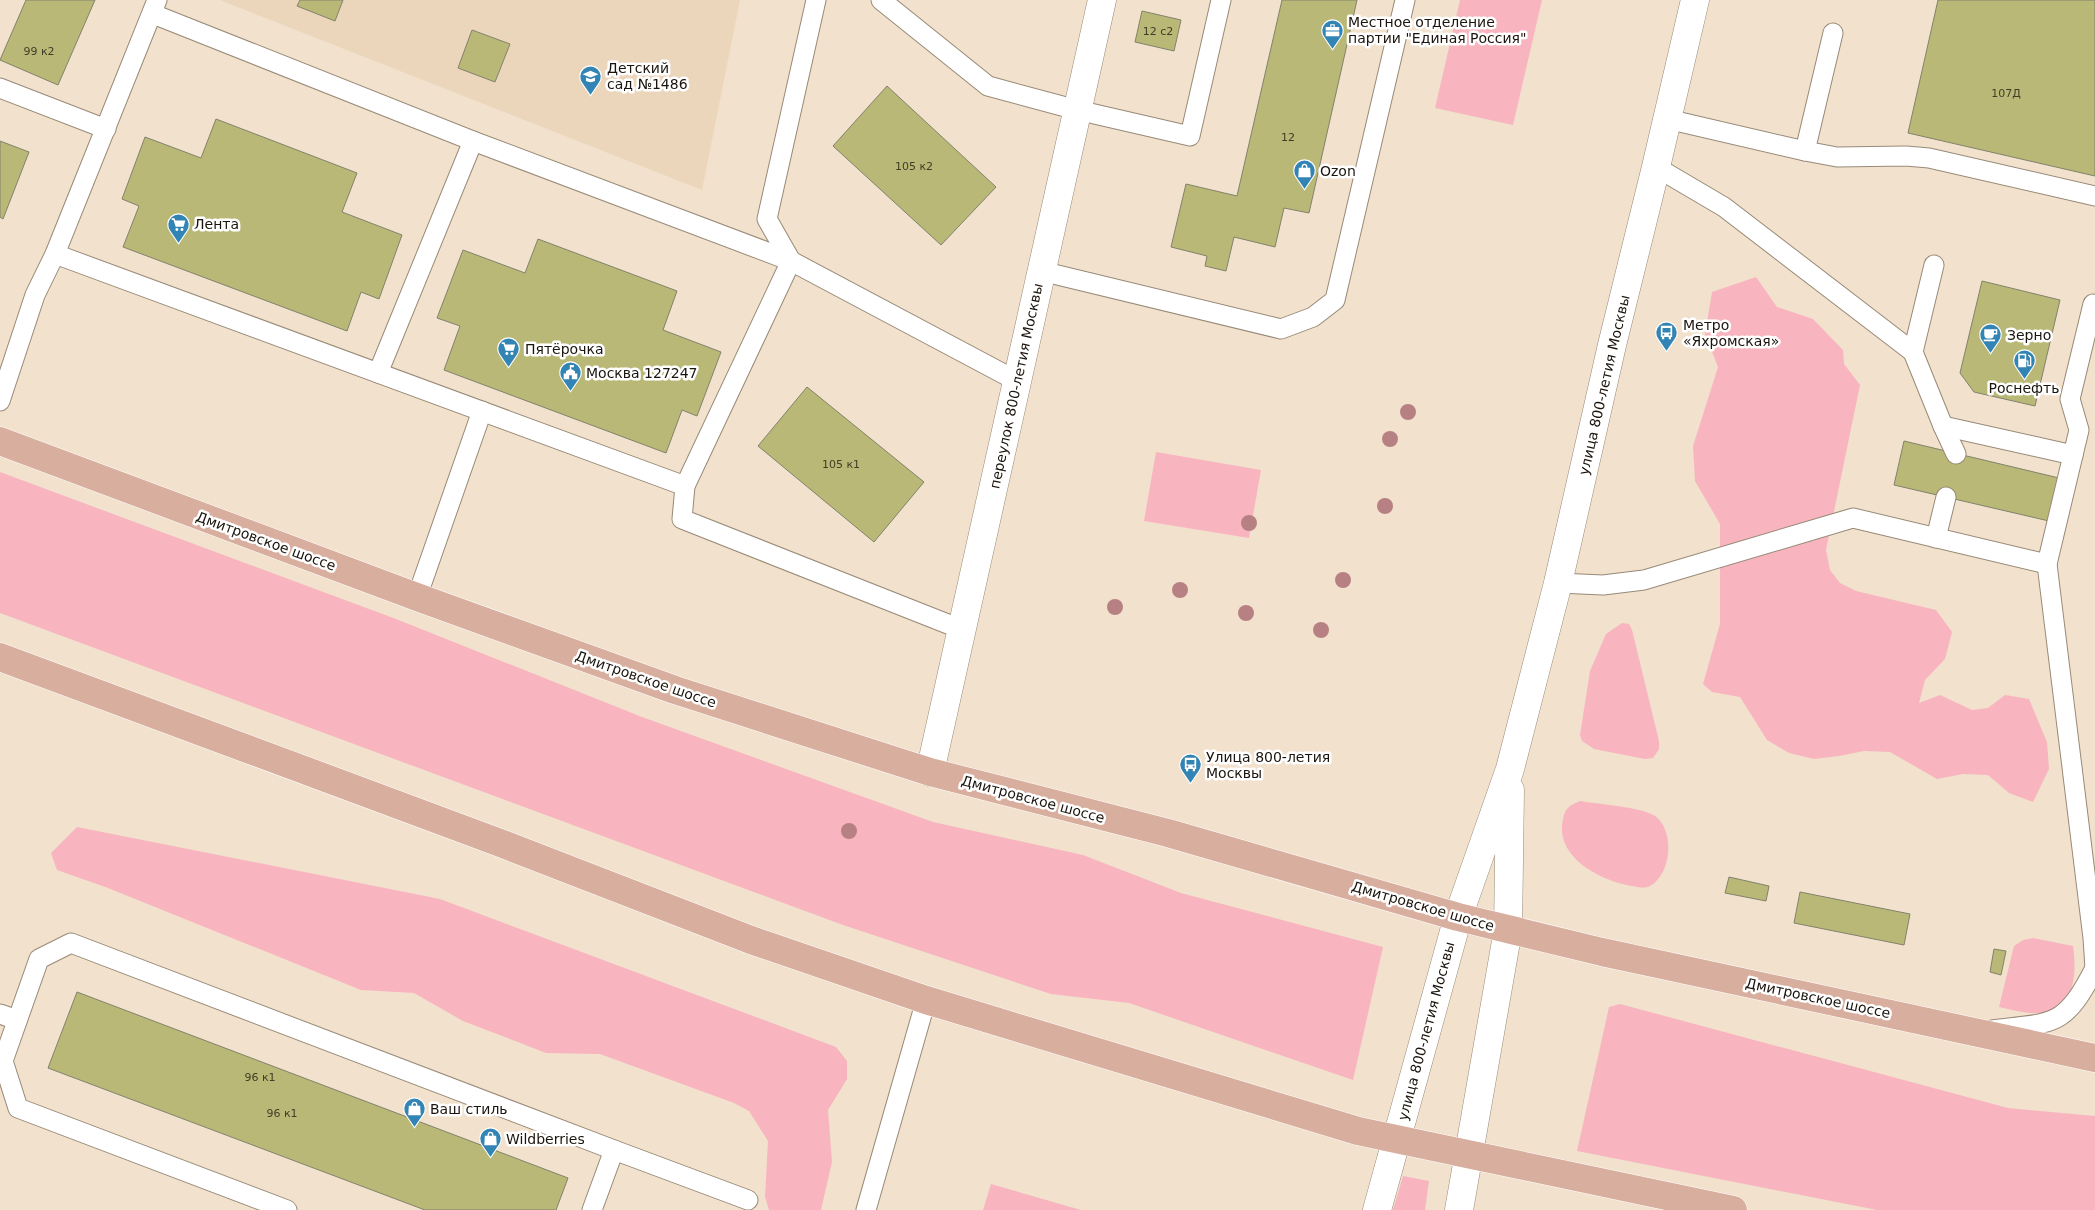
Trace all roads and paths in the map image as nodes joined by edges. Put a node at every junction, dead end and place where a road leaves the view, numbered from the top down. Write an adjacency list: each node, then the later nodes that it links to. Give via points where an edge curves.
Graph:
1 (816, 0): 18 (lane, via 767,219)
2 (880, 0): 10 (lane, via 988,86)
3 (1102, 0): 10 (main road, переулок 800-летия Москвы)
4 (1221, 0): 10 (lane, via 1190,136)
5 (1405, 0): 20 (lane, via 1335,300 1313,317 1281,328)
6 (1694, 0): 11 (main road, улица 800-летия Москвы)
7 (155, 7): 12 (lane); 13 (lane)
8 (1833, 33): 14 (lane)
9 (0, 88): 12 (lane)
10 (1077, 110): 20 (main road, переулок 800-летия Москвы)
11 (1667, 119): 14 (lane); 15 (main road, улица 800-летия Москвы)
12 (106, 129): 17 (lane)
13 (473, 141): 18 (lane); 23 (lane)
14 (1805, 150): 16 (lane, via 1837,157 1929,158)
15 (1656, 167): 22 (lane, via 1724,206); 35 (main road, улица 800-летия Москвы)
16 (2095, 196)
17 (55, 254): 23 (lane); 25 (lane, via 35,295)
18 (791, 261): 24 (lane); 31 (lane)
19 (1934, 265): 22 (lane)
20 (1041, 271): 24 (main road, переулок 800-летия Москвы)
21 (2093, 304): 30 (lane, via 2070,399 2079,430)
22 (1913, 352): 27 (lane)
23 (378, 373): 26 (lane)
24 (1017, 381): 37 (main road, переулок 800-летия Москвы)
25 (0, 400)
26 (482, 411): 31 (lane); 36 (lane)
27 (1943, 426): 29 (lane); 30 (lane)
28 (0, 441): 36 (main road, Дмитровское шоссе)
29 (1956, 454)
30 (2073, 455): 34 (lane)
31 (685, 486): 37 (lane, via 682,519)
32 (1946, 497): 33 (lane)
33 (1936, 538): 34 (lane); 35 (lane, via 1853,518 1644,580 1603,585)
34 (2047, 564): 43 (lane)
35 (1558, 583): 39 (main road, улица 800-летия Москвы)
36 (416, 597): 40 (main road, Дмитровское шоссе, via 675,690)
37 (963, 630): 40 (main road, переулок 800-летия Москвы)
38 (0, 657): 44 (main road, via 751,940)
39 (1510, 769): 41 (main road, улица 800-летия Москвы); 42 (main road, улица 800-летия Москвы)
40 (930, 772): 41 (main road, Дмитровское шоссе, via 1168,833)
41 (1458, 917): 42 (main road, Дмитровское шоссе); 48 (main road, улица 800-летия Москвы)
42 (1508, 930): 46 (main road, Дмитровское шоссе); 50 (main road, улица 800-летия Москвы)
43 (2095, 968): 46 (lane, via 2070,1009 2057,1019)
44 (926, 1000): 48 (main road, via 1358,1131); 54 (lane)
45 (9, 1017): 49 (lane, via 39,959 70,943); 52 (lane, via 3,1062 18,1108)
46 (1980, 1032): 47 (main road, Дмитровское шоссе)
47 (2095, 1058)
48 (1396, 1139): 50 (main road); 55 (main road, улица 800-летия Москвы)
49 (614, 1150): 51 (lane); 53 (lane)
50 (1470, 1155): 56 (main road, улица 800-летия Москвы); 57 (main road)
51 (748, 1200)
52 (287, 1210)
53 (592, 1210)
54 (866, 1210)
55 (1377, 1210)
56 (1459, 1210)
57 (1733, 1210)

